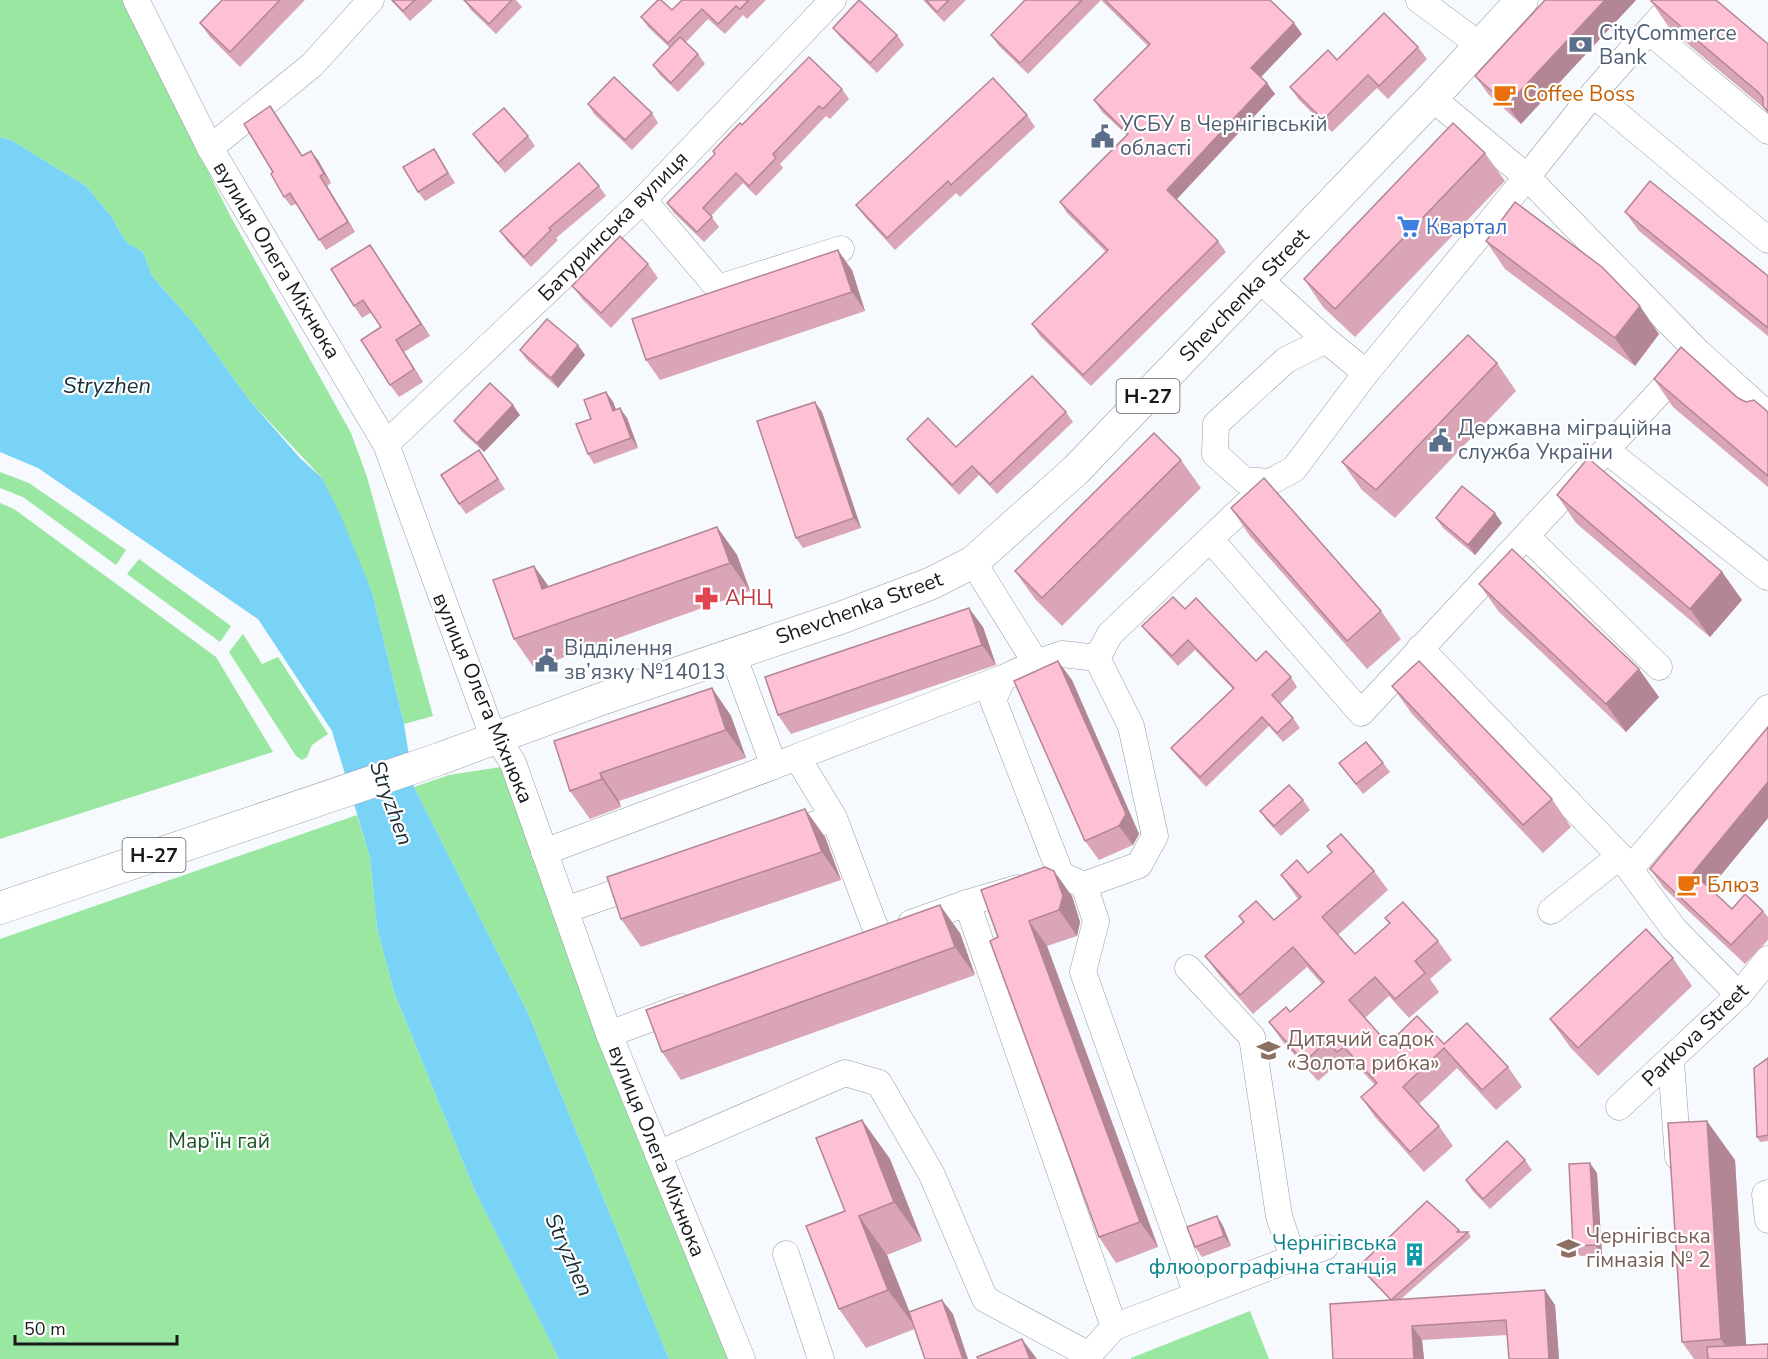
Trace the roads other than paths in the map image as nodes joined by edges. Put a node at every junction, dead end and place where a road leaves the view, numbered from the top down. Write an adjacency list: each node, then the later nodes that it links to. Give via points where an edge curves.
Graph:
1 (136, 0): 12 (street, вулиця Олега Міхнюка)
2 (371, 0): 12 (street, via 312,65)
3 (833, 0): 14 (street, Батуринська вулиця)
4 (1419, 0): 8 (street)
5 (1522, 0): 8 (main road, Shevchenka Street / Н-27)
6 (1676, 0): 7 (street)
7 (1649, 31): 9 (street); 11 (street)
8 (1481, 46): 10 (main road, Shevchenka Street / Н-27)
9 (1593, 94): 13 (street); 15 (street)
10 (1432, 98): 13 (street); 17 (main road, Shevchenka Street / Н-27)
11 (1768, 131)
12 (210, 148): 22 (street, вулиця Олега Міхнюка)
13 (1527, 177): 19 (street); 20 (street)
14 (643, 200): 16 (street, via 717,288); 22 (street, Батуринська вулиця)
15 (1768, 240)
16 (841, 249)
17 (1259, 279): 18 (street); 27 (main road, Shevchenka Street / Н-27, via 1076,470)
18 (1326, 339): 20 (street); 24 (street, via 1286,360 1216,424 1215,454 1244,480)
19 (1698, 352): 21 (street); 23 (street)
20 (1366, 373): 24 (street, via 1294,469)
21 (1768, 415)
22 (386, 444): 36 (street, вулиця Олега Міхнюка, via 488,723)
23 (1606, 450): 25 (street); 28 (street)
24 (1270, 482): 26 (street)
25 (1526, 536): 29 (street); 33 (street)
26 (1211, 540): 29 (street, via 1361,713); 31 (street, via 1110,634)
27 (973, 562): 30 (main road, Shevchenka Street / Н-27, via 932,583); 32 (street)
28 (1767, 577)
29 (1420, 648): 41 (street)
30 (733, 655): 36 (main road, Shevchenka Street / Н-27); 37 (street)
31 (1097, 658): 32 (street, via 1062,654); 43 (street, via 1131,726 1155,836 1139,865)
32 (1036, 663): 34 (street)
33 (1659, 667)
34 (1003, 678): 37 (street); 43 (street, via 993,700)
35 (1768, 708): 41 (street)
36 (498, 737): 40 (street, вулиця Олега Міхнюка, via 513,763); 45 (main road, Shevchenka Street / Н-27)
37 (785, 762): 38 (street); 40 (street)
38 (834, 818): 39 (street); 44 (street, via 867,939)
39 (756, 845)
40 (544, 852): 46 (street, вулиця Олега Міхнюка)
41 (1625, 862): 47 (street); 50 (street, via 1666,937)
42 (666, 876): 46 (street)
43 (1073, 880): 44 (street); 62 (street, via 1096,921 1083,972)
44 (967, 903): 63 (street)
45 (0, 908)
46 (565, 910): 52 (street, вулиця Олега Міхнюка)
47 (1551, 911)
48 (1768, 959): 50 (street, Parkova Street)
49 (1188, 968): 61 (street, via 1252,1037 1279,1216)
50 (1739, 996): 53 (street, Parkova Street)
51 (710, 997): 52 (street)
52 (609, 1034): 55 (street, вулиця Олега Міхнюка)
53 (1671, 1061): 54 (street, Parkova Street); 56 (street)
54 (1619, 1107)
55 (658, 1154): 64 (street, via 845,1073 879,1083 932,1175 985,1299); 65 (street, вулиця Олега Міхнюка)
56 (1679, 1180)
57 (1768, 1193): 58 (street)
58 (1768, 1220)
59 (1325, 1247): 61 (street)
60 (786, 1254): 66 (street)
61 (1293, 1258): 62 (street)
62 (1197, 1295): 63 (street)
63 (1114, 1327): 64 (street)
64 (1090, 1357)
65 (742, 1359)
66 (821, 1359)

